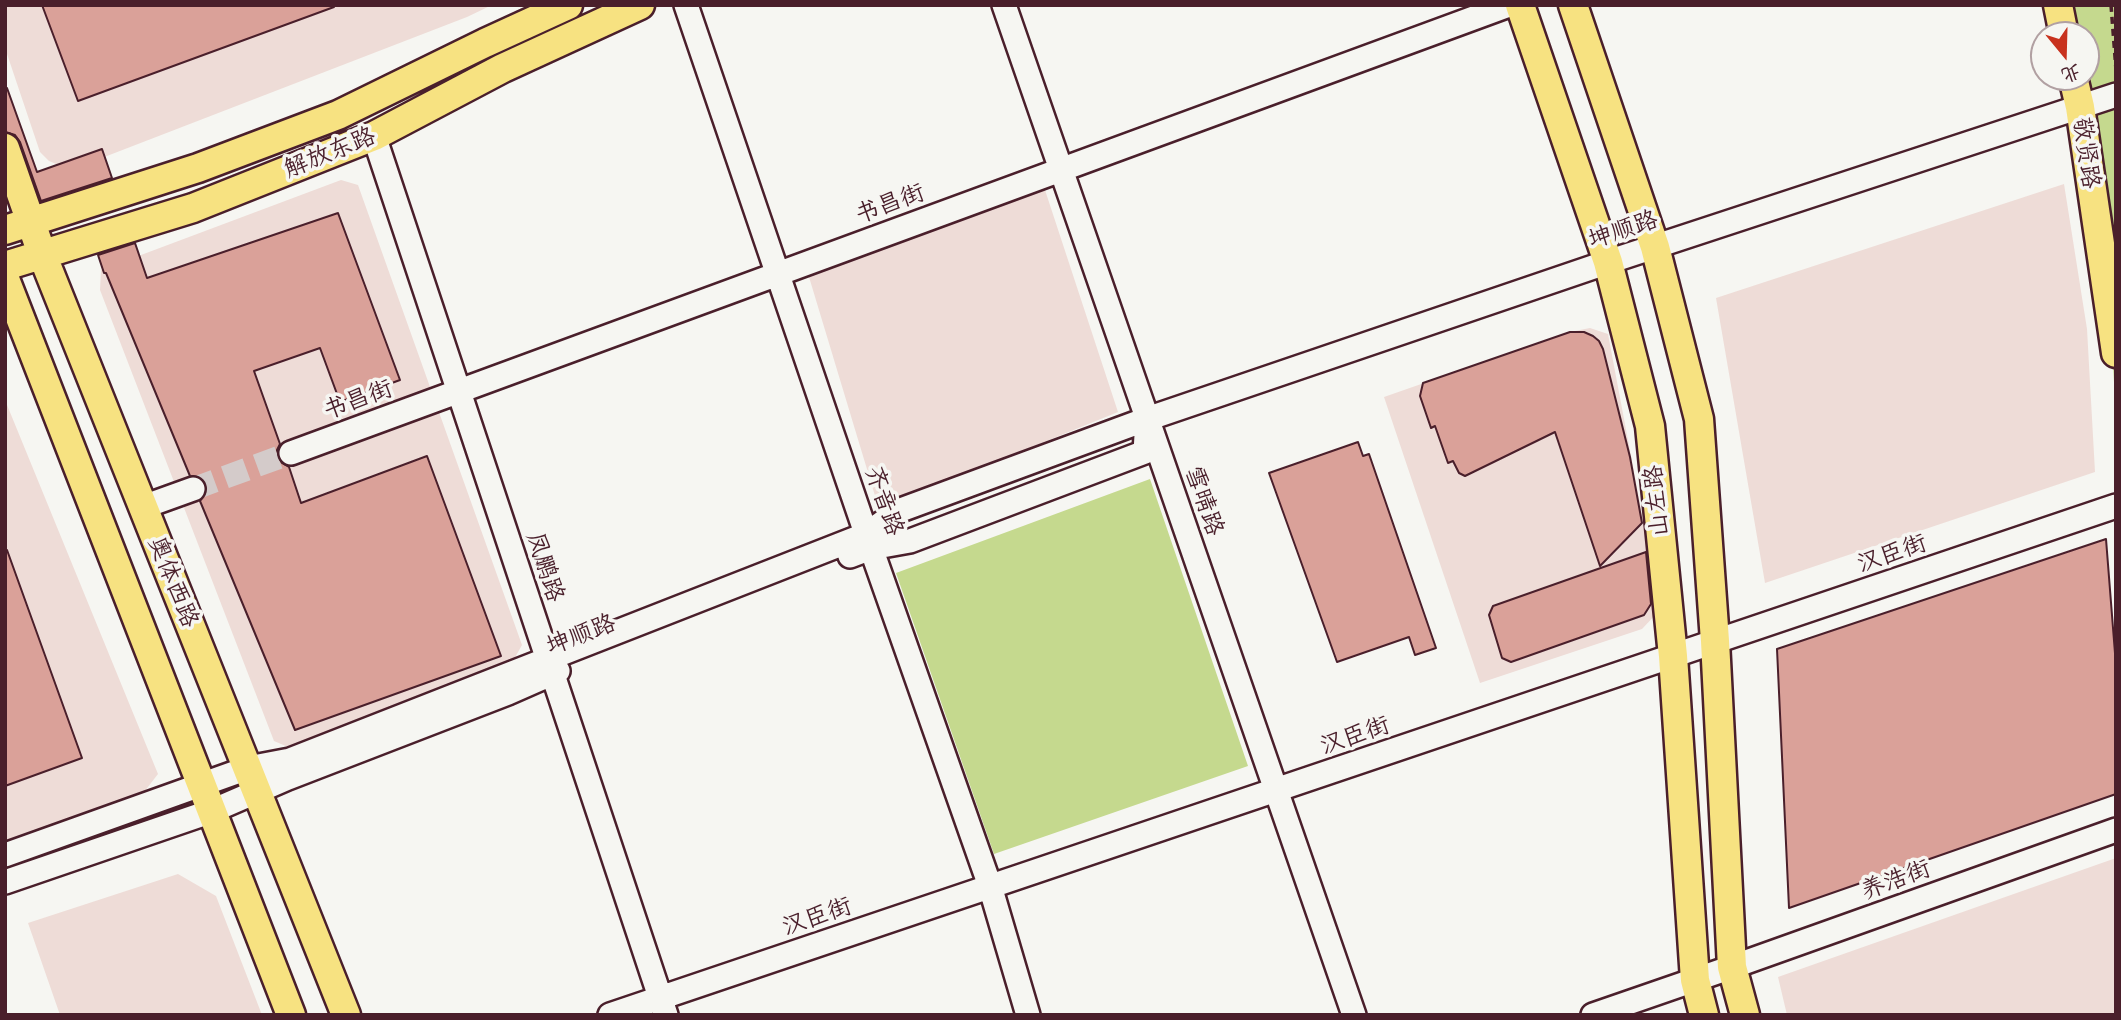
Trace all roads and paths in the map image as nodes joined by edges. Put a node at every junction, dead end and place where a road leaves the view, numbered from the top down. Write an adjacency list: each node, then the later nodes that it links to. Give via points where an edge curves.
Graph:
1 (568, 5): 16 (main road, 解放东路, via 338,115 198,168)
2 (640, 5): 13 (main road, 解放东路, via 503,68)
3 (686, 5): 21 (street, 齐音路)
4 (1004, 5): 15 (street, 雪晴路)
5 (1509, 5): 15 (street, 书昌街)
6 (1520, 5): 19 (main road, 山左路)
7 (1573, 5): 17 (main road, 山左路)
8 (2111, 5): 9 (path)
9 (2116, 70)
10 (2076, 91): 12 (main road, 敬贤路)
11 (2116, 95): 12 (street, 坤顺路)
12 (2080, 107): 17 (street, 坤顺路); 23 (main road, 敬贤路)
13 (374, 136): 18 (main road, 解放东路, via 193,208); 24 (street, 凤鹏路)
14 (5, 148): 16 (main road, 奥体西路)
15 (1060, 169): 21 (street, 书昌街); 25 (street, 雪晴路)
16 (18, 226): 18 (main road, 奥体西路)
17 (1655, 247): 19 (street, 坤顺路); 31 (main road, 山左路, via 1699,419)
18 (42, 254): 20 (main road, 解放东路); 29 (main road, 奥体西路)
19 (1608, 262): 25 (street, 坤顺路); 32 (main road, 山左路, via 1650,426)
20 (5, 266)
21 (779, 273): 24 (street, 书昌街); 30 (street, 齐音路)
22 (5, 279): 36 (main road, 奥体西路)
23 (2116, 353)
24 (458, 391): 26 (street, 书昌街); 33 (street, 凤鹏路)
25 (1147, 419): 30 (street, 坤顺路, via 898,511); 30 (street, 坤顺路, via 1146,452 910,541); 35 (street, 雪晴路)
26 (291, 453)
27 (193, 489): 29 (street)
28 (2116, 506): 31 (street, 汉臣街)
29 (143, 507): 34 (main road, 奥体西路)
30 (869, 541): 33 (street, 坤顺路); 40 (street, 齐音路)
31 (1715, 641): 32 (street, 汉臣街); 41 (main road, 山左路)
32 (1673, 656): 35 (street, 汉臣街); 42 (main road, 山左路)
33 (550, 666): 34 (street, 坤顺路, via 508,694); 43 (street, 凤鹏路)
34 (253, 779): 36 (street, 坤顺路); 45 (main road, 奥体西路)
35 (1276, 790): 40 (street, 汉臣街); 48 (street, 雪晴路)
36 (207, 798): 38 (street, 坤顺路); 39 (street, 坤顺路); 44 (main road, 奥体西路)
37 (2116, 830): 41 (street, 养浩街)
38 (5, 855)
39 (5, 882)
40 (990, 887): 43 (street, 汉臣街); 47 (street, 齐音路)
41 (1732, 967): 42 (street, 养浩街); 51 (main road, 山左路)
42 (1695, 980): 49 (street, 养浩街); 50 (main road, 山左路)
43 (663, 1006): 46 (street, 汉臣街)
44 (291, 1015)
45 (346, 1015)
46 (610, 1015)
47 (1028, 1015)
48 (1354, 1015)
49 (1593, 1015)
50 (1704, 1015)
51 (1745, 1015)

